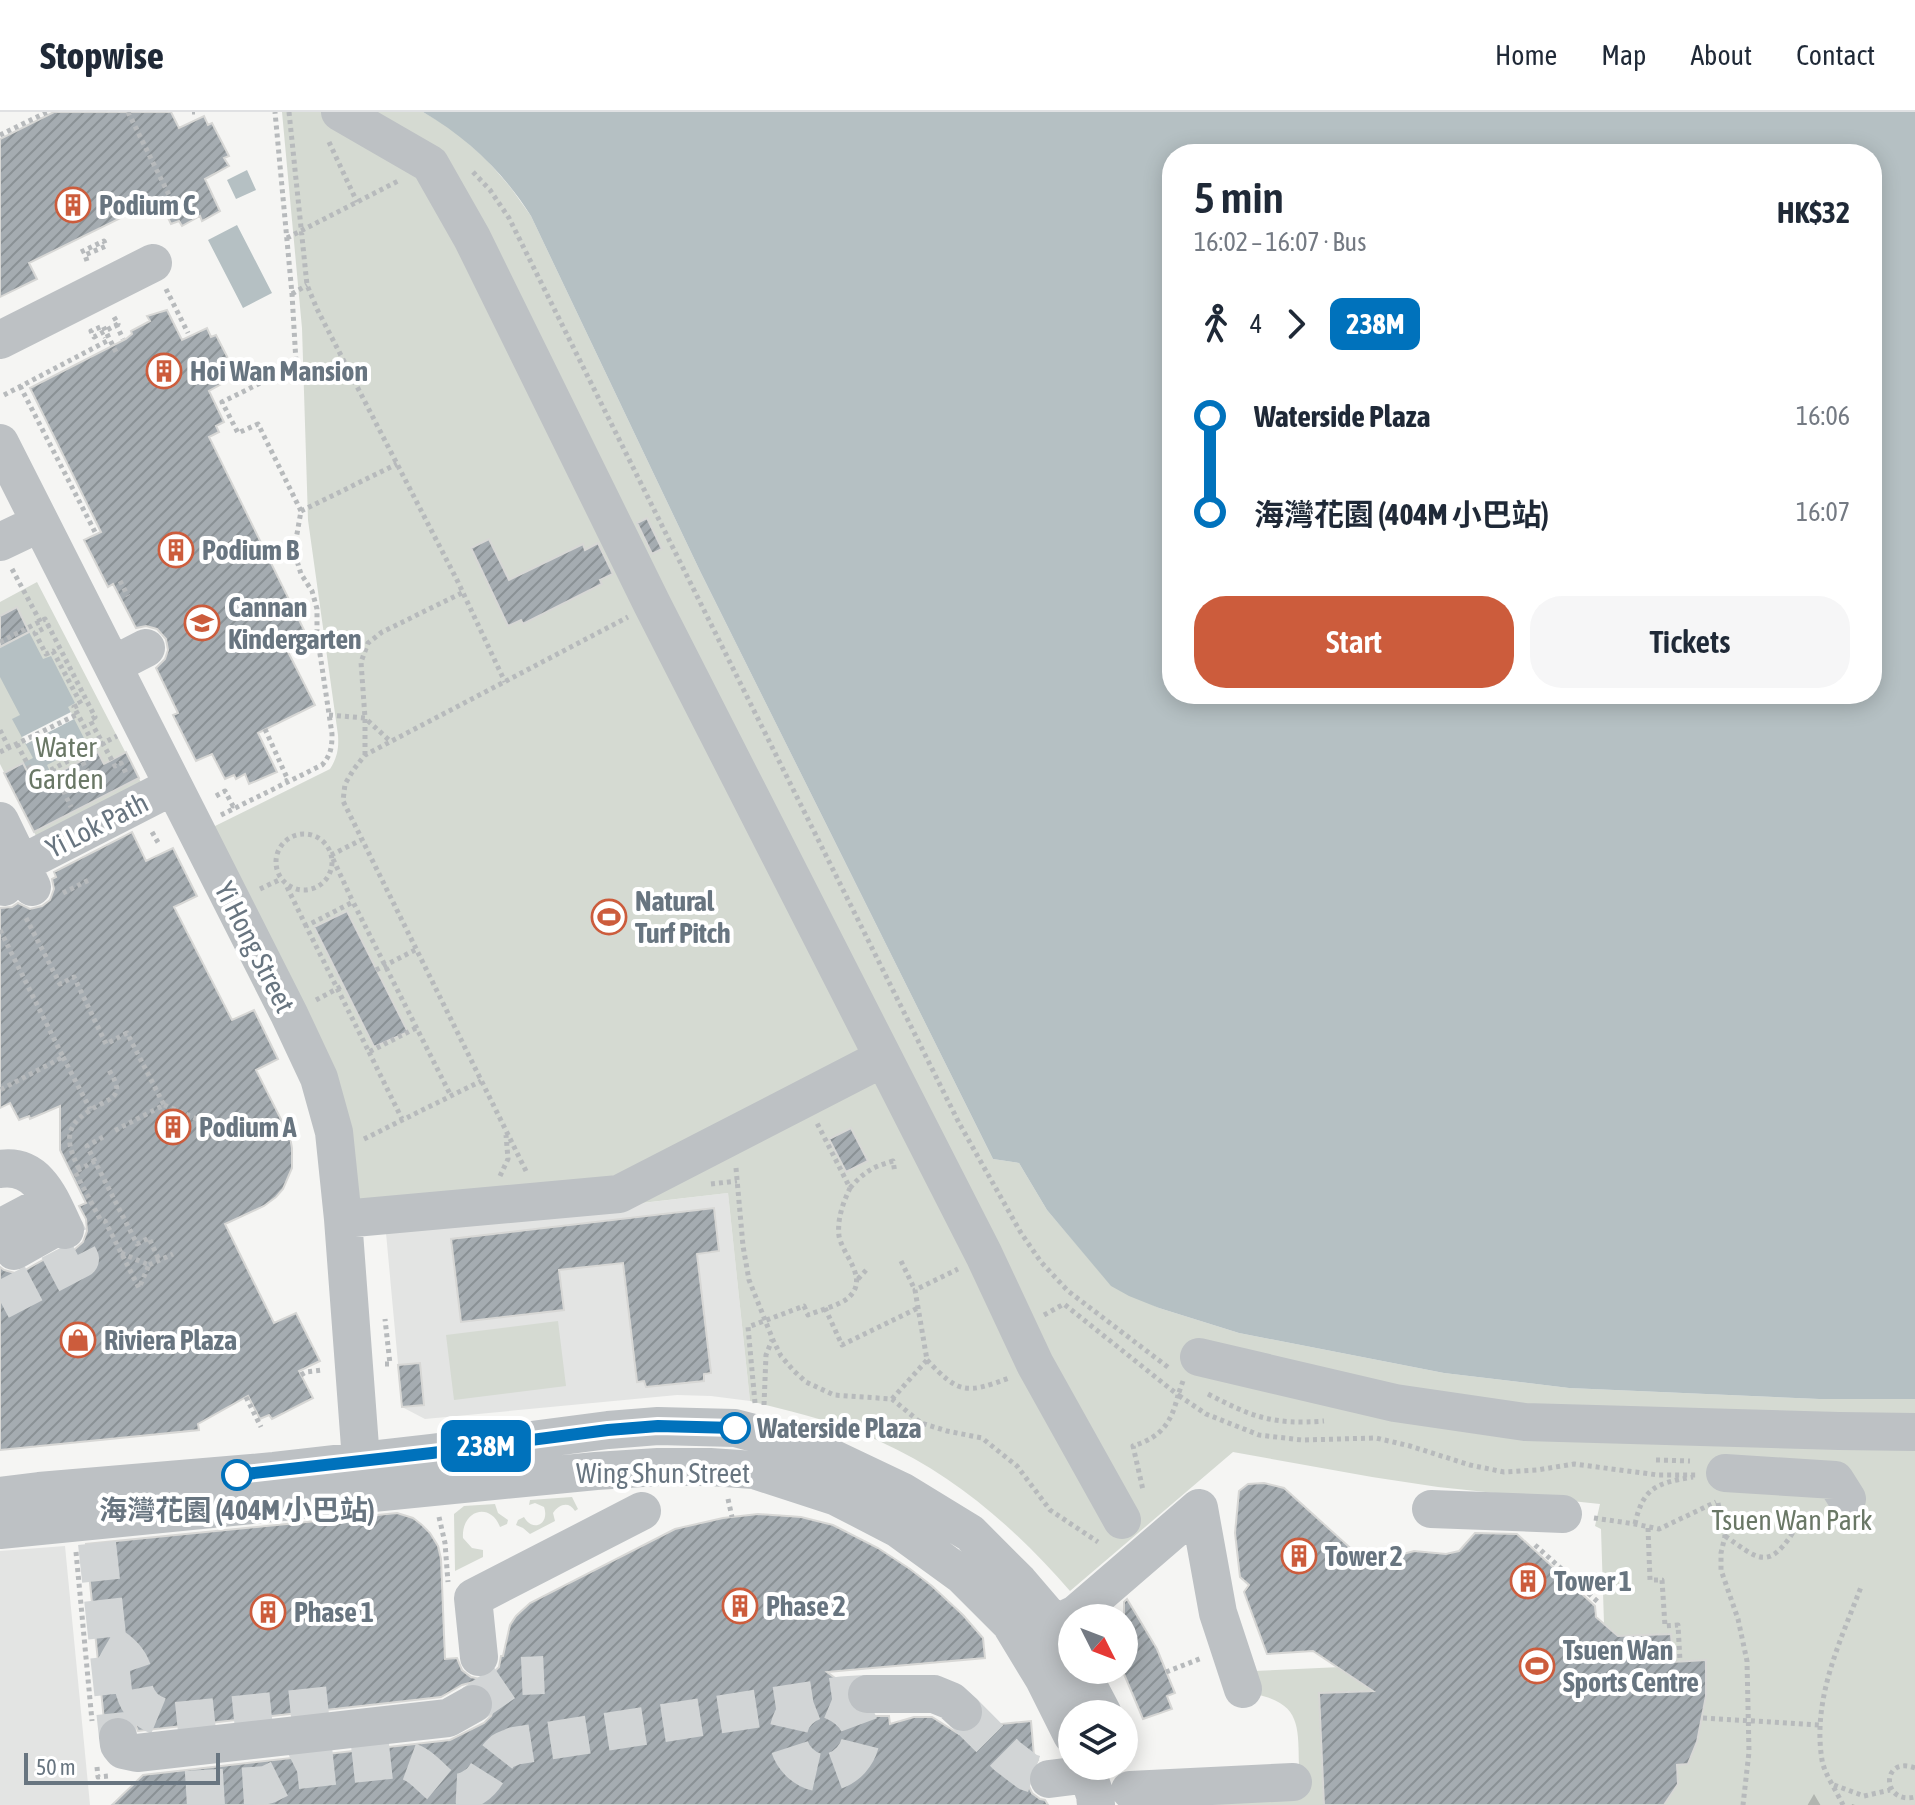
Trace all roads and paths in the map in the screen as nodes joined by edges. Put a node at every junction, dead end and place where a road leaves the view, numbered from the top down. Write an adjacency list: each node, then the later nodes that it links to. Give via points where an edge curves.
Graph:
1 (47, 112): 6 (path)
2 (128, 112): 9 (path, via 171,199)
3 (275, 112): 11 (path)
4 (289, 112): 10 (path)
5 (334, 125): 7 (street); 8 (path)
6 (0, 135)
7 (447, 164): 8 (path); 30 (path, via 490,190 509,218); 33 (street, via 472,238)
8 (357, 202): 10 (path)
9 (161, 204)
10 (301, 231): 11 (path); 15 (path)
11 (287, 238): 16 (path)
12 (96, 250): 13 (path, via 106,246 104,241)
13 (81, 252)
14 (153, 263): 17 (path); 18 (street)
15 (307, 285): 16 (path); 23 (path)
16 (292, 294): 25 (path, via 293,367 222,402 238,433 258,424)
17 (188, 333)
18 (2, 339)
19 (116, 352): 20 (path, via 103,326 91,331 94,337 103,333 107,341)
20 (20, 386): 21 (path); 24 (path)
21 (4, 395)
22 (0, 443): 26 (street, Yi Hong Street)
23 (397, 464): 25 (path); 31 (path)
24 (79, 501): 26 (path); 27 (path)
25 (301, 511): 41 (path, via 294,551 317,609)
26 (56, 514): 28 (street); 38 (street, Yi Hong Street)
27 (96, 534)
28 (4, 552): 35 (path)
29 (120, 581): 32 (path)
30 (691, 583): 33 (path); 122 (path, via 959,1123 1021,1233 1068,1291)
31 (462, 593): 39 (path); 42 (path, via 368,643 361,662)
32 (128, 596)
33 (652, 604): 39 (path); 84 (street)
34 (50, 624): 35 (path)
35 (43, 628): 40 (path, via 35,633 46,654 53,651 81,704 74,707)
36 (0, 642): 55 (path, via 45,619)
37 (146, 648): 38 (street)
38 (113, 665): 58 (street, Yi Hong Street)
39 (505, 682): 48 (path)
40 (75, 715): 47 (path); 49 (path)
41 (329, 715): 42 (path); 60 (path, via 332,748 322,765)
42 (365, 718): 48 (path); 54 (path)
43 (265, 729): 58 (path, via 288,780 233,806 225,791 216,796 218,800 226,796 229,795 226,788)
44 (0, 730): 51 (path)
45 (101, 731): 47 (path)
46 (125, 731): 50 (path)
47 (90, 736): 50 (path)
48 (390, 741): 54 (path)
49 (21, 742): 51 (path); 56 (path, via 35,778)
50 (95, 747): 53 (path)
51 (9, 748): 52 (path)
52 (0, 752)
53 (79, 755): 56 (path); 57 (path)
54 (365, 755): 63 (path, via 345,784 343,801)
55 (112, 760)
56 (51, 770): 59 (path)
57 (96, 787)
58 (189, 792): 69 (street, Yi Lok Path); 104 (street, Yi Hong Street, via 319,1078 334,1132)
59 (69, 801)
60 (215, 818)
61 (0, 821): 69 (street, Yi Lok Path)
62 (150, 828): 64 (path)
63 (361, 840): 65 (path); 74 (path)
64 (159, 844)
65 (332, 856): 67 (path, via 316,836 290,838 275,861); 68 (path, via 323,884 306,891); 71 (path)
66 (91, 879): 69 (path)
67 (281, 879): 68 (path); 70 (path)
68 (286, 885): 72 (path)
69 (26, 890): 79 (path, via 60,984 74,977)
70 (252, 893)
71 (353, 902): 72 (path); 75 (path)
72 (306, 926): 77 (path)
73 (0, 930): 83 (path)
74 (417, 949): 75 (path); 86 (path)
75 (385, 965): 76 (path); 81 (path)
76 (376, 970)
77 (340, 987): 78 (path); 82 (path)
78 (312, 1002)
79 (95, 1022): 80 (path); 89 (path, via 106,1044 127,1033)
80 (87, 1026)
81 (416, 1028): 82 (path); 88 (path)
82 (369, 1052): 91 (path)
83 (63, 1057): 87 (path); 90 (path)
84 (883, 1058): 95 (street); 108 (street)
85 (108, 1068): 90 (path, via 116,1092)
86 (481, 1081): 88 (path); 102 (path)
87 (0, 1090)
88 (451, 1096): 91 (path)
89 (164, 1105): 92 (path); 93 (path)
90 (91, 1109): 99 (path, via 70,1134 69,1149)
91 (402, 1119): 97 (path)
92 (214, 1126)
93 (114, 1131)
94 (822, 1132): 101 (path)
95 (732, 1136): 102 (street, via 614,1184); 117 (path, via 743,1246)
96 (103, 1137): 98 (path, via 87,1146)
97 (353, 1144)
98 (95, 1161): 99 (path); 109 (path, via 137,1244 149,1238)
99 (79, 1169): 103 (path)
100 (895, 1173): 101 (path, via 893,1161 874,1166)
101 (850, 1188): 113 (path, via 839,1234)
102 (541, 1201): 104 (street)
103 (57, 1203): 105 (street); 106 (path, via 105,1221)
104 (343, 1219): 132 (street, Yi Hong Street)
105 (5, 1224)
106 (121, 1253): 111 (path); 111 (path, via 139,1288)
107 (173, 1254): 109 (path)
108 (984, 1255): 114 (path); 118 (street)
109 (159, 1260): 111 (path)
110 (901, 1261): 114 (path)
111 (149, 1265)
112 (868, 1268): 113 (path)
113 (858, 1280): 115 (path, via 847,1299)
114 (915, 1290): 116 (path)
115 (825, 1308): 116 (path, via 842,1345); 117 (path, via 808,1315 804,1306)
116 (918, 1308): 120 (path)
117 (764, 1321): 119 (path); 124 (path, via 748,1327)
118 (1019, 1329): 121 (street); 142 (path, via 1064,1304 1178,1395 1165,1427 1151,1441 1133,1446 1145,1501)
119 (773, 1340): 123 (path, via 806,1382 834,1395); 125 (path, via 766,1355)
120 (927, 1360): 121 (path, via 944,1378 970,1389); 123 (path)
121 (1035, 1364): 142 (street)
122 (1199, 1378): 127 (path, via 1238,1410 1272,1421); 129 (street, via 1525,1422)
123 (892, 1399): 142 (path, via 921,1423 982,1438 1017,1466 1050,1510 1097,1542)
124 (755, 1403)
125 (764, 1405)
126 (252, 1416): 128 (path, via 248,1403)
127 (1330, 1420)
128 (261, 1427)
129 (1915, 1432)
130 (1645, 1457): 131 (path)
131 (1725, 1477): 135 (street, via 1835,1480); 143 (path, via 1686,1478 1654,1488 1642,1499); 144 (path, via 1659,1529); 147 (path, via 1788,1507 1792,1534 1772,1557 1757,1557)
132 (363, 1478): 133 (street, Wing Shun Street); 146 (street, Wing Shun Street); 152 (street, Wing Shun Street, via 608,1430 735,1428 823,1454 903,1492 970,1533 1019,1582); 160 (street, Wing Shun Street, via 710,1467 754,1470 837,1497 897,1528 963,1576 1010,1623)
133 (0, 1496)
134 (728, 1499): 141 (path)
135 (1847, 1499)
136 (437, 1504): 149 (path, via 449,1594)
137 (1431, 1509): 139 (street)
138 (642, 1511): 149 (street)
139 (1511, 1512): 140 (street); 150 (path, via 1535,1544)
140 (1580, 1516): 143 (path)
141 (732, 1517)
142 (1122, 1520)
143 (1635, 1524): 144 (path)
144 (1648, 1528): 154 (path, via 1650,1580 1662,1580 1665,1626 1678,1625)
145 (0, 1530): 146 (street, Wing Shun Street)
146 (89, 1536): 164 (path)
147 (1725, 1536)
148 (1861, 1587): 163 (path, via 1831,1665)
149 (473, 1598): 153 (street)
150 (1598, 1602)
151 (1088, 1604): 155 (street, via 1199,1508 1218,1613)
152 (1058, 1633)
153 (479, 1657)
154 (1680, 1661)
155 (1243, 1689)
156 (867, 1694): 161 (street, via 934,1694)
157 (432, 1695): 159 (street)
158 (473, 1704): 164 (street, via 448,1718 137,1753)
159 (332, 1705)
160 (1058, 1707)
161 (963, 1712)
162 (1703, 1718): 163 (path)
163 (1820, 1725): 170 (path, via 1822,1763)
164 (102, 1743): 166 (path, via 98,1777)
165 (1915, 1768): 171 (path, via 1895,1769)
166 (113, 1776)
167 (1049, 1779): 169 (street)
168 (1293, 1782): 169 (street)
169 (1109, 1784)
170 (1834, 1785): 171 (path, via 1864,1796); 174 (path)
171 (1890, 1790): 173 (path)
172 (1915, 1797): 173 (path)
173 (1907, 1802)
174 (1843, 1805)

